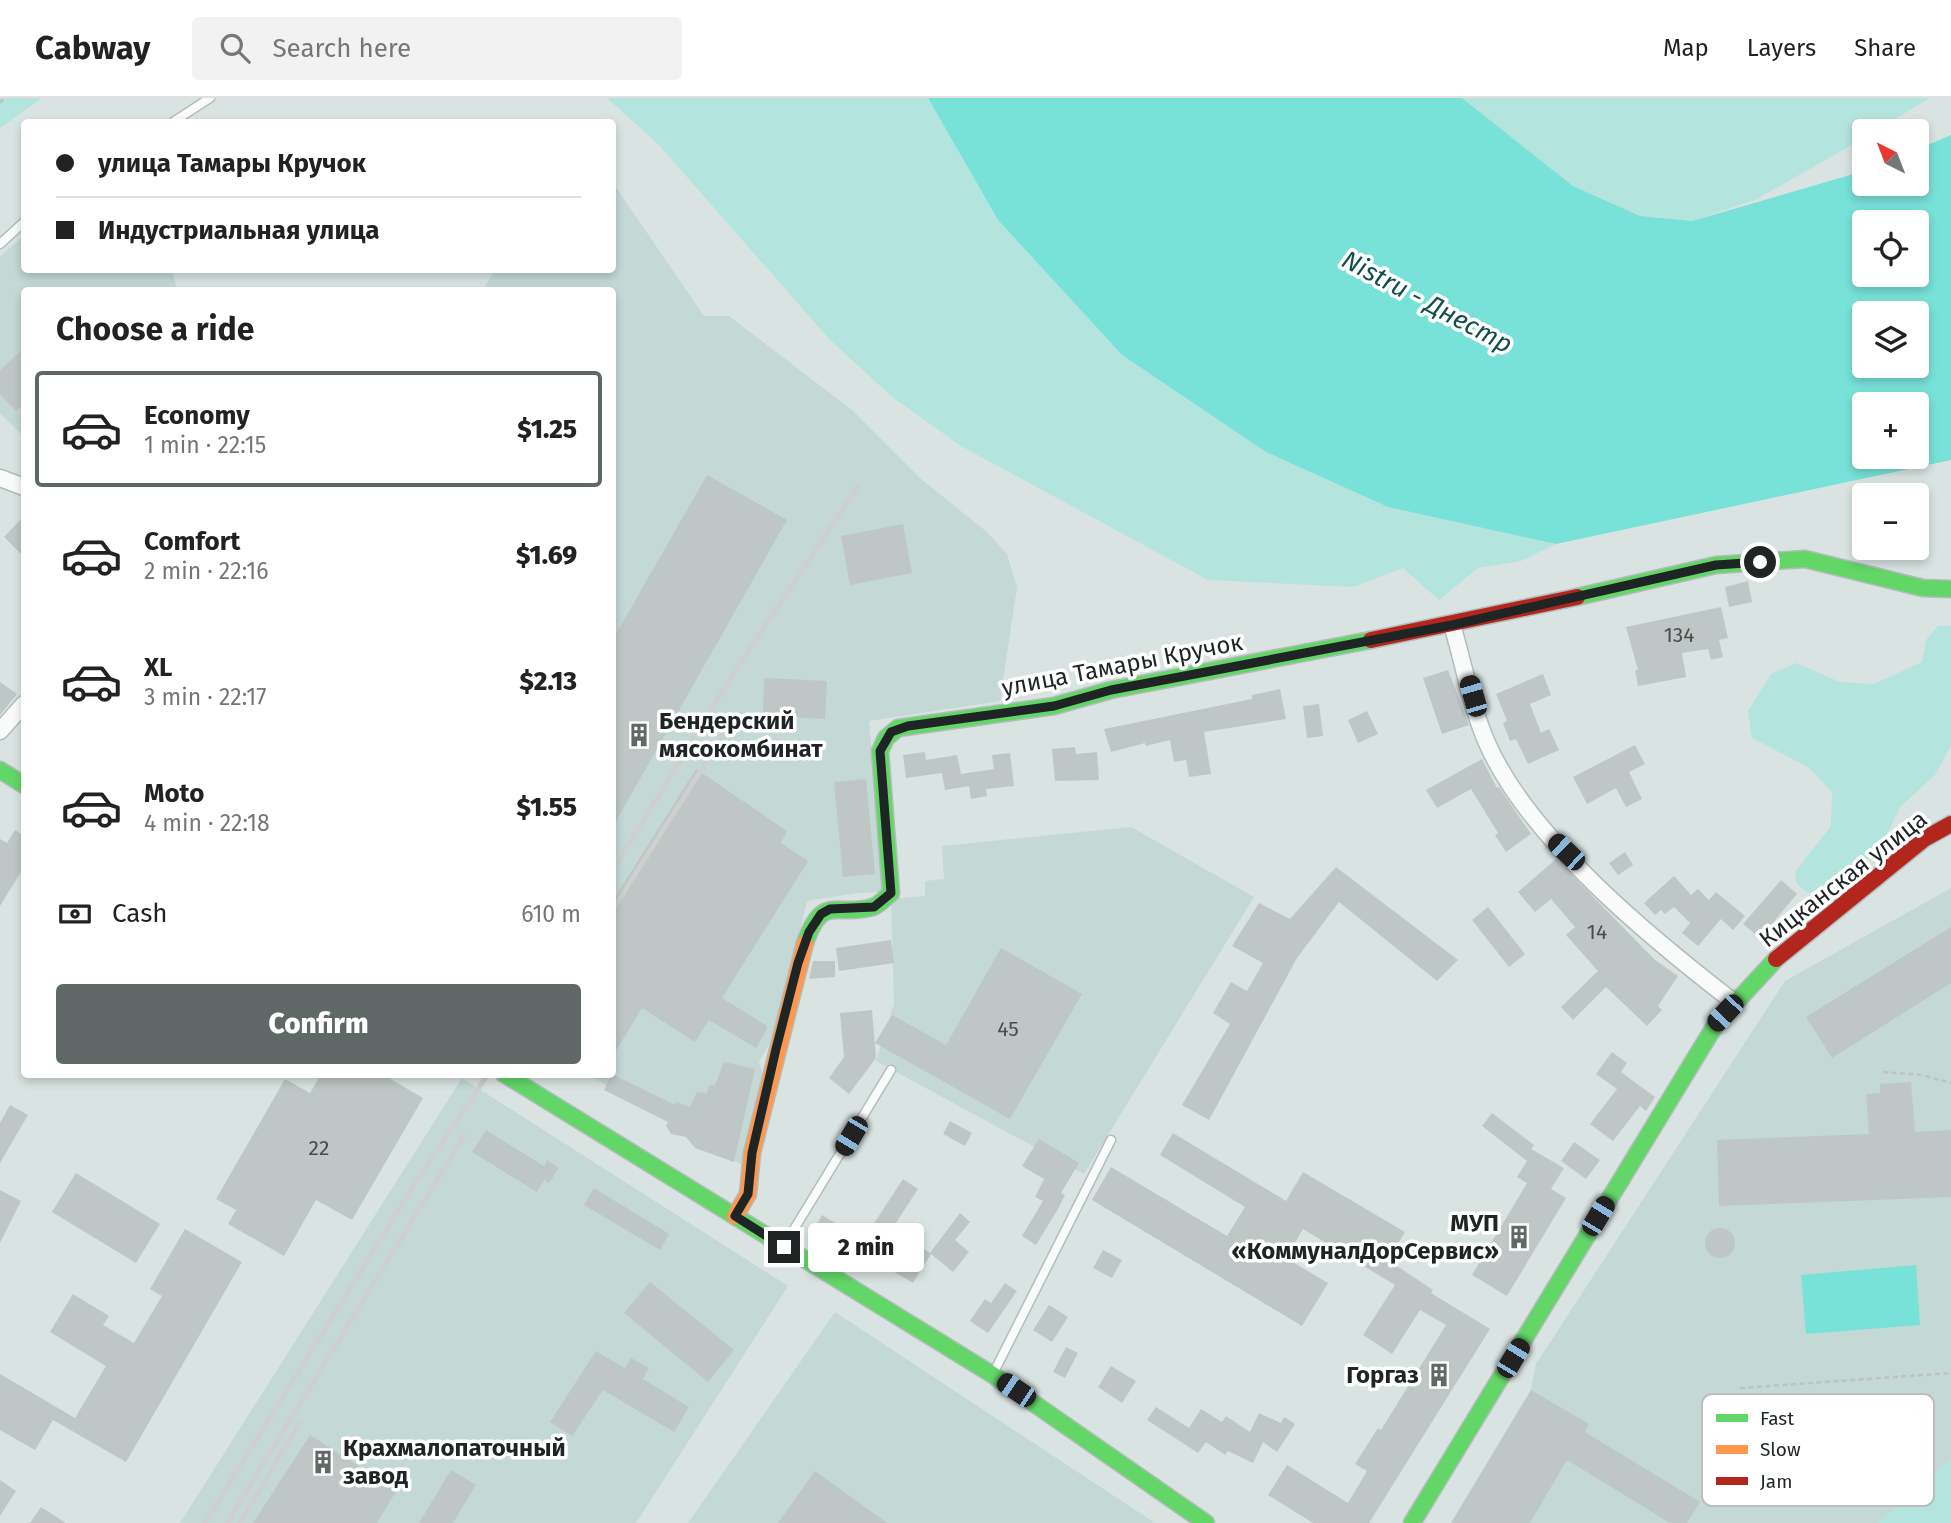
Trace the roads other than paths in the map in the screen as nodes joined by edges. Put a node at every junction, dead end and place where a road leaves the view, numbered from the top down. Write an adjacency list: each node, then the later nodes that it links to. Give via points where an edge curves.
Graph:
1 (210, 98): 2 (lane)
2 (178, 119)
3 (21, 225): 4 (lane)
4 (0, 244)
5 (0, 478): 6 (street)
6 (21, 486)
7 (1951, 589): 8 (main road, улица Тамары Кручок, via 1923,588 1805,559 1716,565)
8 (1452, 625): 14 (street, via 1486,742 1514,792 1549,836 1663,947); 18 (main road, улица Тамары Кручок, via 1111,690 1054,706 891,732 880,751 891,893 874,907 830,909 809,932 776,1049 752,1153 748,1194)
9 (21, 707): 10 (street)
10 (0, 731)
11 (0, 771): 12 (main road)
12 (21, 783)
13 (1951, 824): 14 (main road, Кицканская улица, via 1924,839 1786,948)
14 (1735, 1003): 22 (main road, Кицканская улица, via 1716,1024)
15 (891, 1070): 19 (lane)
16 (511, 1078): 18 (main road)
17 (1111, 1140): 20 (lane)
18 (735, 1216): 19 (main road)
19 (784, 1247): 20 (main road)
20 (993, 1375): 21 (main road)
21 (1206, 1523)
22 (1412, 1523)

